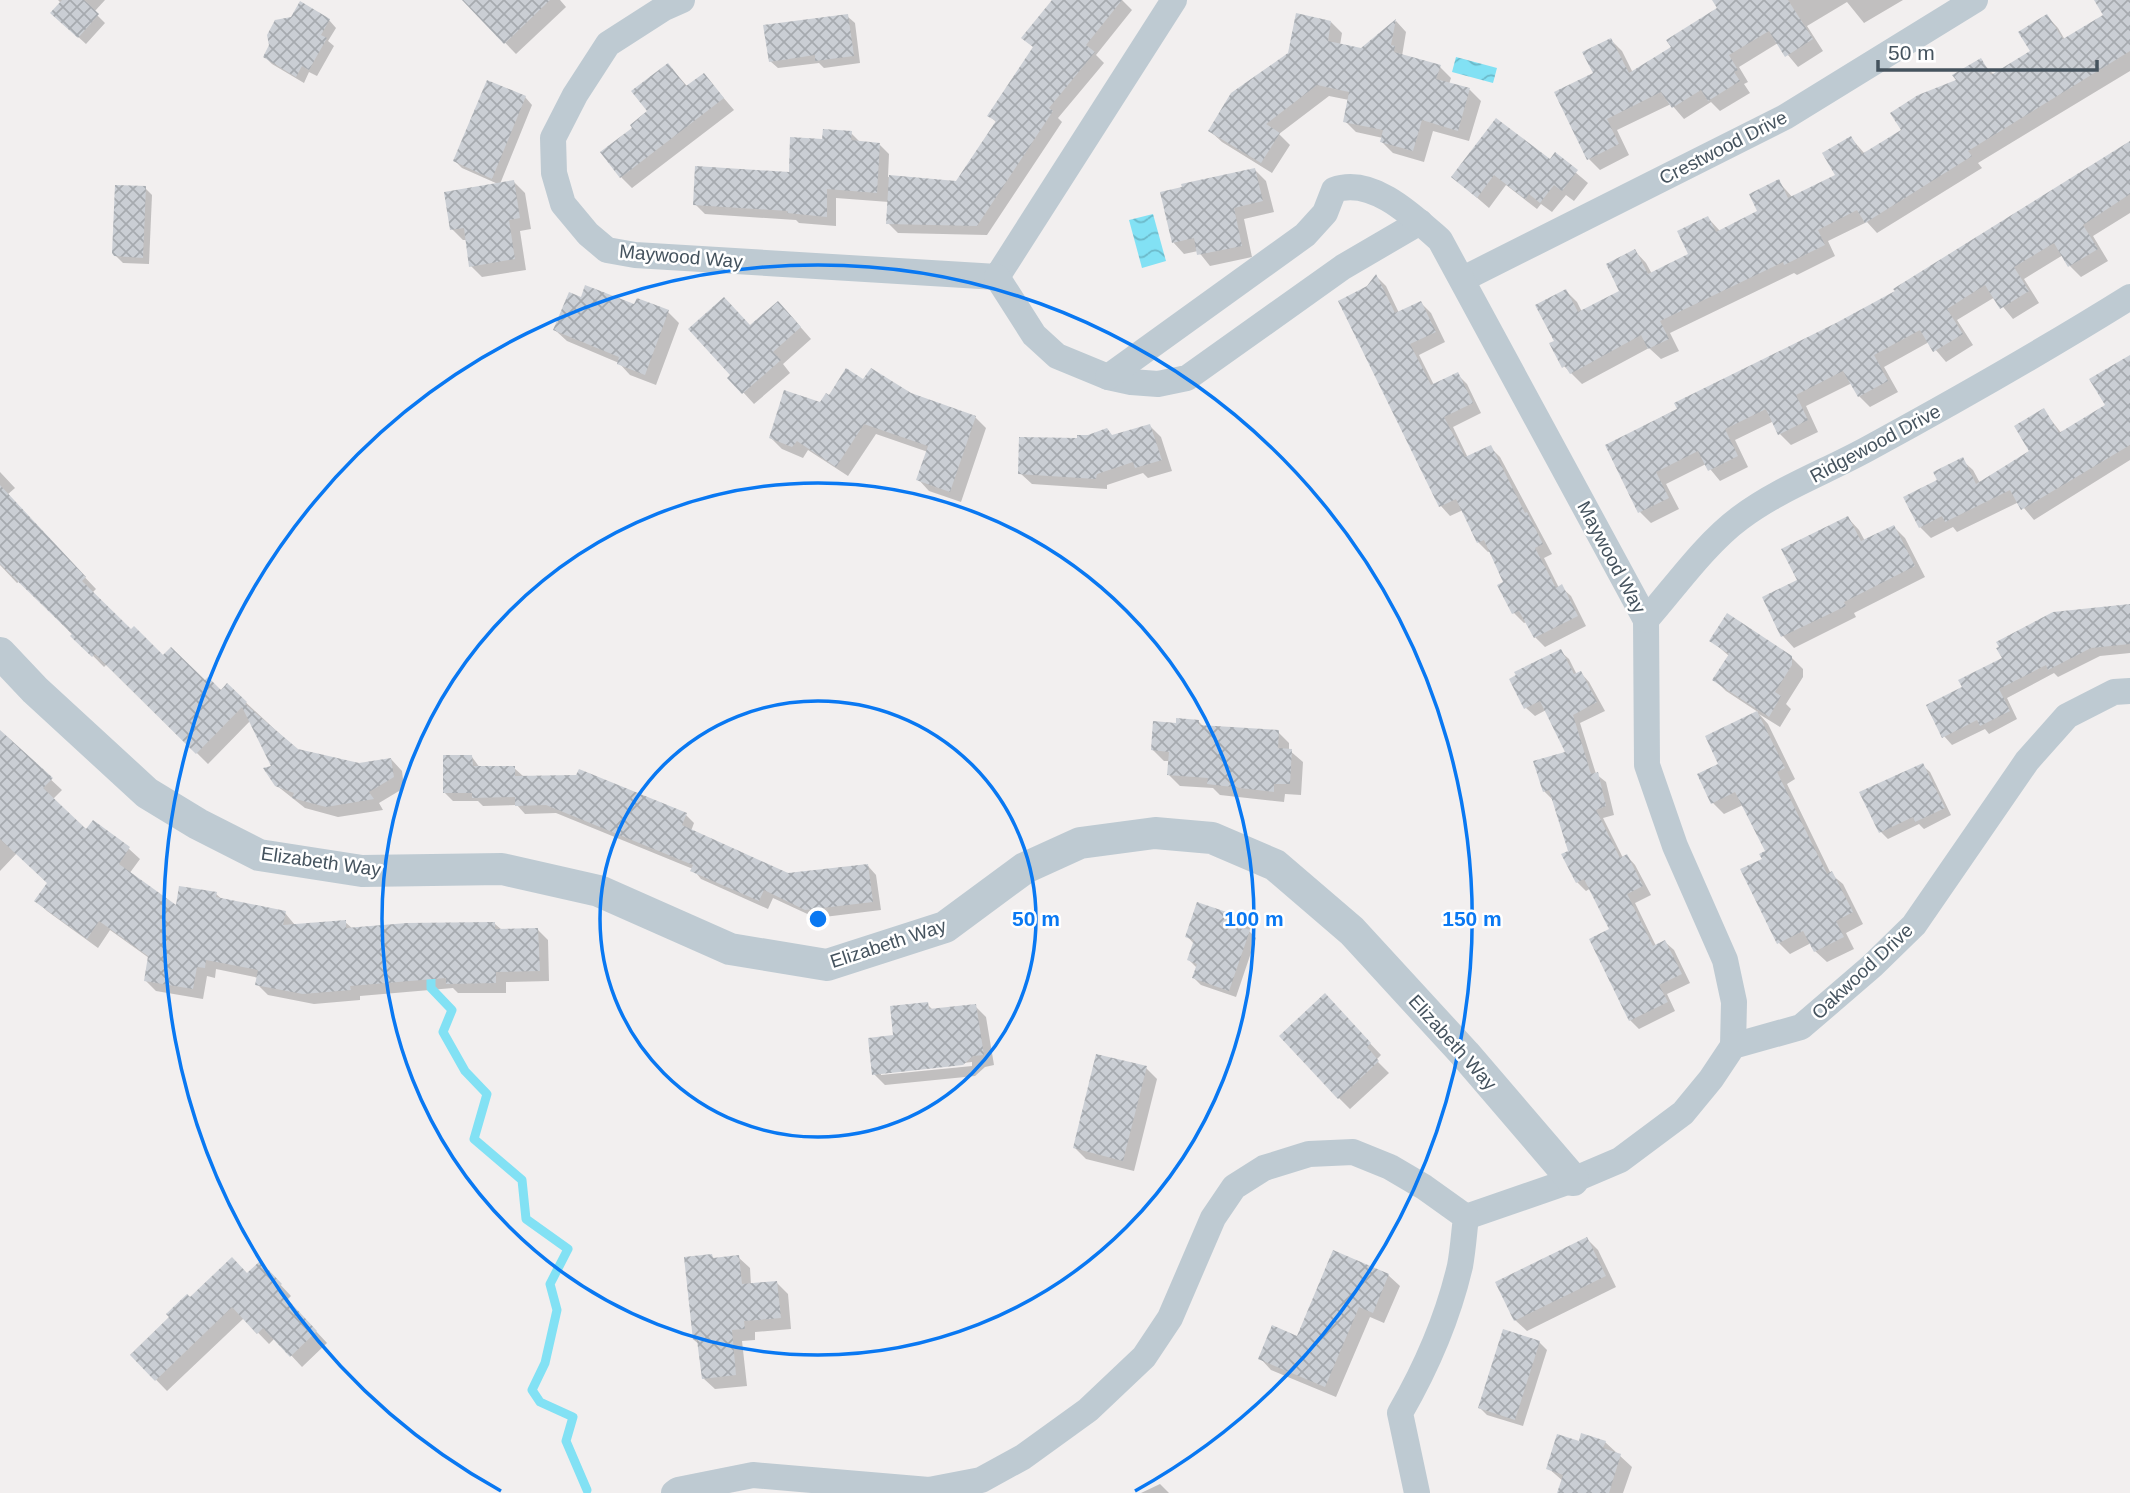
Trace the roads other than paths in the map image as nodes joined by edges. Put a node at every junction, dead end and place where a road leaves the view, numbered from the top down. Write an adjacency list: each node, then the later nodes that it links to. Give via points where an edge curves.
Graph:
1 (682, 0): 5 (street, Maywood Way, via 608,44 553,138 554,173 563,204 588,234 607,250 635,255)
2 (1174, 0): 5 (street)
3 (1975, 0): 6 (street, Crestwood Drive, via 1785,117)
4 (1420, 222): 6 (street, Maywood Way, via 1440,240); 8 (street, via 1343,267 1187,378 1158,384); 8 (street, Maywood Way, via 1364,189 1346,186 1334,190 1325,212 1305,234)
5 (997, 277): 8 (street, via 1034,335 1057,356)
6 (1463, 279): 9 (street, Maywood Way)
7 (2130, 297): 9 (street, Ridgewood Drive, via 2056,343 1738,519)
8 (1108, 377)
9 (1646, 620): 12 (street, Maywood Way, via 1647,765 1675,846 1725,960 1734,1002)
10 (0, 653): 13 (street, Elizabeth Way, via 147,793 259,855 362,871 502,869 599,891 730,949 827,965 945,927 1025,868 1080,843 1155,833 1212,838 1275,865 1352,931)
11 (2130, 691): 12 (street, Oakwood Drive, via 2114,692 2067,716 2027,761 1914,925 1872,966 1801,1027)
12 (1733, 1046): 13 (street, via 1683,1113 1620,1160)
13 (1573, 1180): 14 (street)
14 (1466, 1217): 15 (street, via 1390,1167 1353,1152 1309,1154 1264,1168 1234,1187 1213,1218 1170,1318 1144,1357 1088,1410 1023,1457 981,1480 929,1490 753,1475); 16 (street, via 1461,1263 1450,1300 1418,1381 1400,1413)
15 (674, 1493)
16 (1417, 1493)

